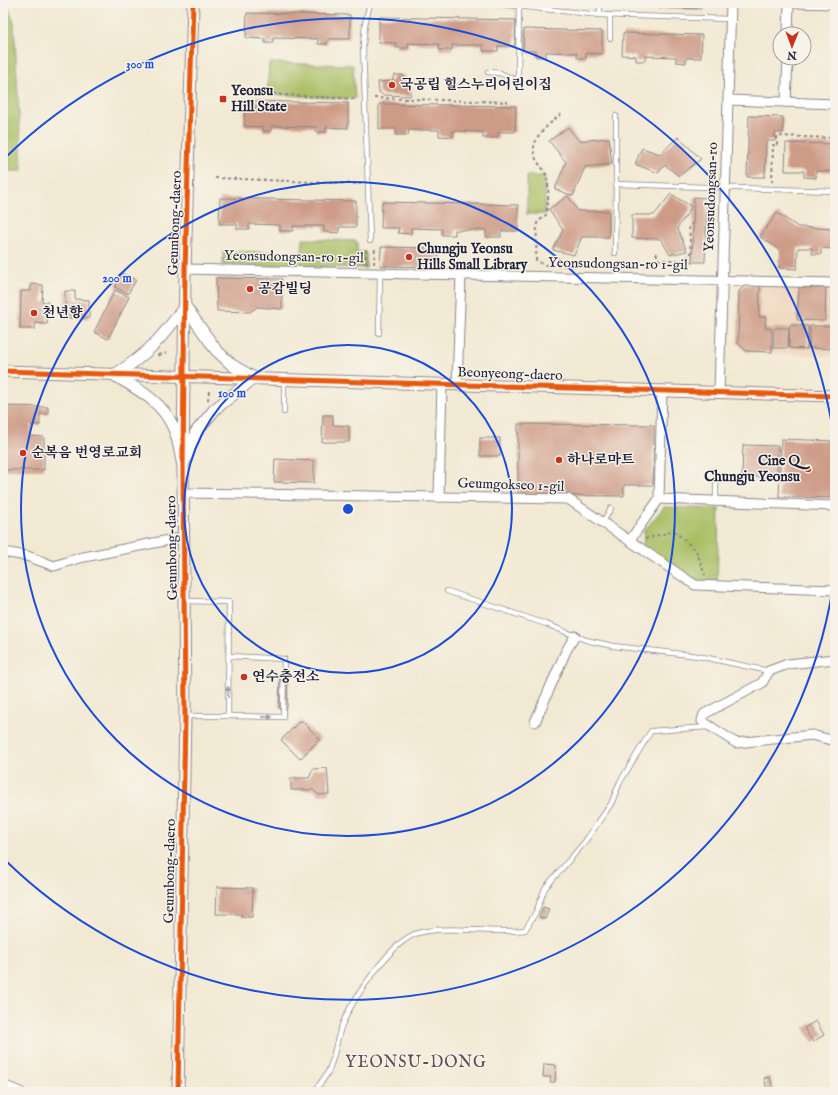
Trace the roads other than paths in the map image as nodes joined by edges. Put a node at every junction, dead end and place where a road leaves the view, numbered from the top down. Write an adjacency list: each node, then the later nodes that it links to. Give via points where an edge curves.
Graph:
1 (193, 3): 26 (street, Geumbong-daero)
2 (370, 3): 24 (lane, via 364,24 363,46)
3 (489, 3): 8 (lane)
4 (600, 3): 10 (lane)
5 (731, 3): 12 (street, Yeonsudongsan-ro)
6 (789, 3): 13 (street)
7 (795, 3): 9 (street)
8 (519, 4): 10 (lane); 16 (lane, via 518,81 500,73)
9 (835, 4)
10 (600, 15): 11 (lane)
11 (610, 15): 12 (lane); 14 (lane)
12 (730, 19): 17 (street, Yeonsudongsan-ro)
13 (788, 26)
14 (610, 38)
15 (788, 66): 18 (street)
16 (488, 72)
17 (728, 100): 18 (street); 22 (street, Yeonsudongsan-ro)
18 (786, 102): 19 (street)
19 (835, 104)
20 (616, 116): 21 (lane)
21 (616, 184): 22 (lane); 25 (lane)
22 (726, 187): 23 (lane); 29 (street, Yeonsudongsan-ro)
23 (835, 191)
24 (370, 241)
25 (615, 253)
26 (185, 269): 27 (street, Yeonsudongsan-ro 1-gil); 31 (street, Geumbong-daero)
27 (377, 270): 28 (street, Yeonsudongsan-ro 1-gil); 32 (lane)
28 (461, 275): 29 (street, Yeonsudongsan-ro 1-gil); 39 (street)
29 (723, 280): 30 (street, Yeonsudongsan-ro 1-gil); 41 (street, Yeonsudongsan-ro)
30 (835, 283)
31 (185, 306): 34 (street, via 165,335 153,347); 35 (street, Geumbong-daero); 36 (street, via 216,350 232,365)
32 (379, 333)
33 (3, 371): 34 (street, Beonyeong-daero)
34 (114, 375): 35 (street, Beonyeong-daero); 44 (street, via 150,396 160,407 174,429)
35 (184, 377): 36 (street, Beonyeong-daero); 44 (street, Geumbong-daero)
36 (254, 378): 37 (street, Beonyeong-daero); 44 (street, via 215,409 196,432)
37 (284, 379): 38 (street, Beonyeong-daero); 43 (lane)
38 (442, 384): 39 (street, Beonyeong-daero); 47 (street)
39 (457, 384): 40 (street, Beonyeong-daero)
40 (662, 390): 41 (street, Beonyeong-daero); 48 (street)
41 (719, 392): 42 (street, Beonyeong-daero)
42 (835, 396)
43 (284, 412)
44 (183, 465): 46 (street, Geumbong-daero)
45 (716, 481): 49 (lane)
46 (184, 493): 47 (street, Geumgokseo 1-gil); 53 (street, Geumbong-daero)
47 (439, 497): 52 (street, Geumgokseo 1-gil, via 568,499)
48 (659, 499): 49 (street); 54 (street)
49 (716, 501): 50 (street)
50 (835, 506)
51 (611, 508): 52 (lane)
52 (603, 522): 54 (street, Geumgokseo 1-gil)
53 (184, 537): 55 (street, via 86,556 54,566 27,556); 58 (street, Geumbong-daero)
54 (630, 540): 56 (street, Geumgokseo 1-gil, via 695,585)
55 (3, 552)
56 (835, 590)
57 (447, 591): 59 (lane)
58 (186, 601): 60 (lane, via 229,602); 63 (street, Geumbong-daero)
59 (576, 636): 62 (lane, via 613,646 698,656); 65 (street, via 566,651)
60 (229, 656): 64 (lane, one-way to 60); 64 (lane, one-way to 60, via 283,717 284,667 284,660)
61 (835, 659): 62 (street, via 788,664)
62 (769, 671): 66 (street, via 762,683 704,714 702,721)
63 (185, 716): 64 (lane); 70 (street, Geumbong-daero)
64 (228, 716)
65 (535, 722)
66 (710, 727): 67 (street, via 736,742 812,735); 71 (lane, via 651,731 620,782 611,804 584,843 545,888 536,912 525,930 441,930 418,933 404,939 362,988 342,1025 328,1071)
67 (835, 741)
68 (3, 1085): 69 (street)
69 (20, 1092)
70 (178, 1092)
71 (314, 1092)

